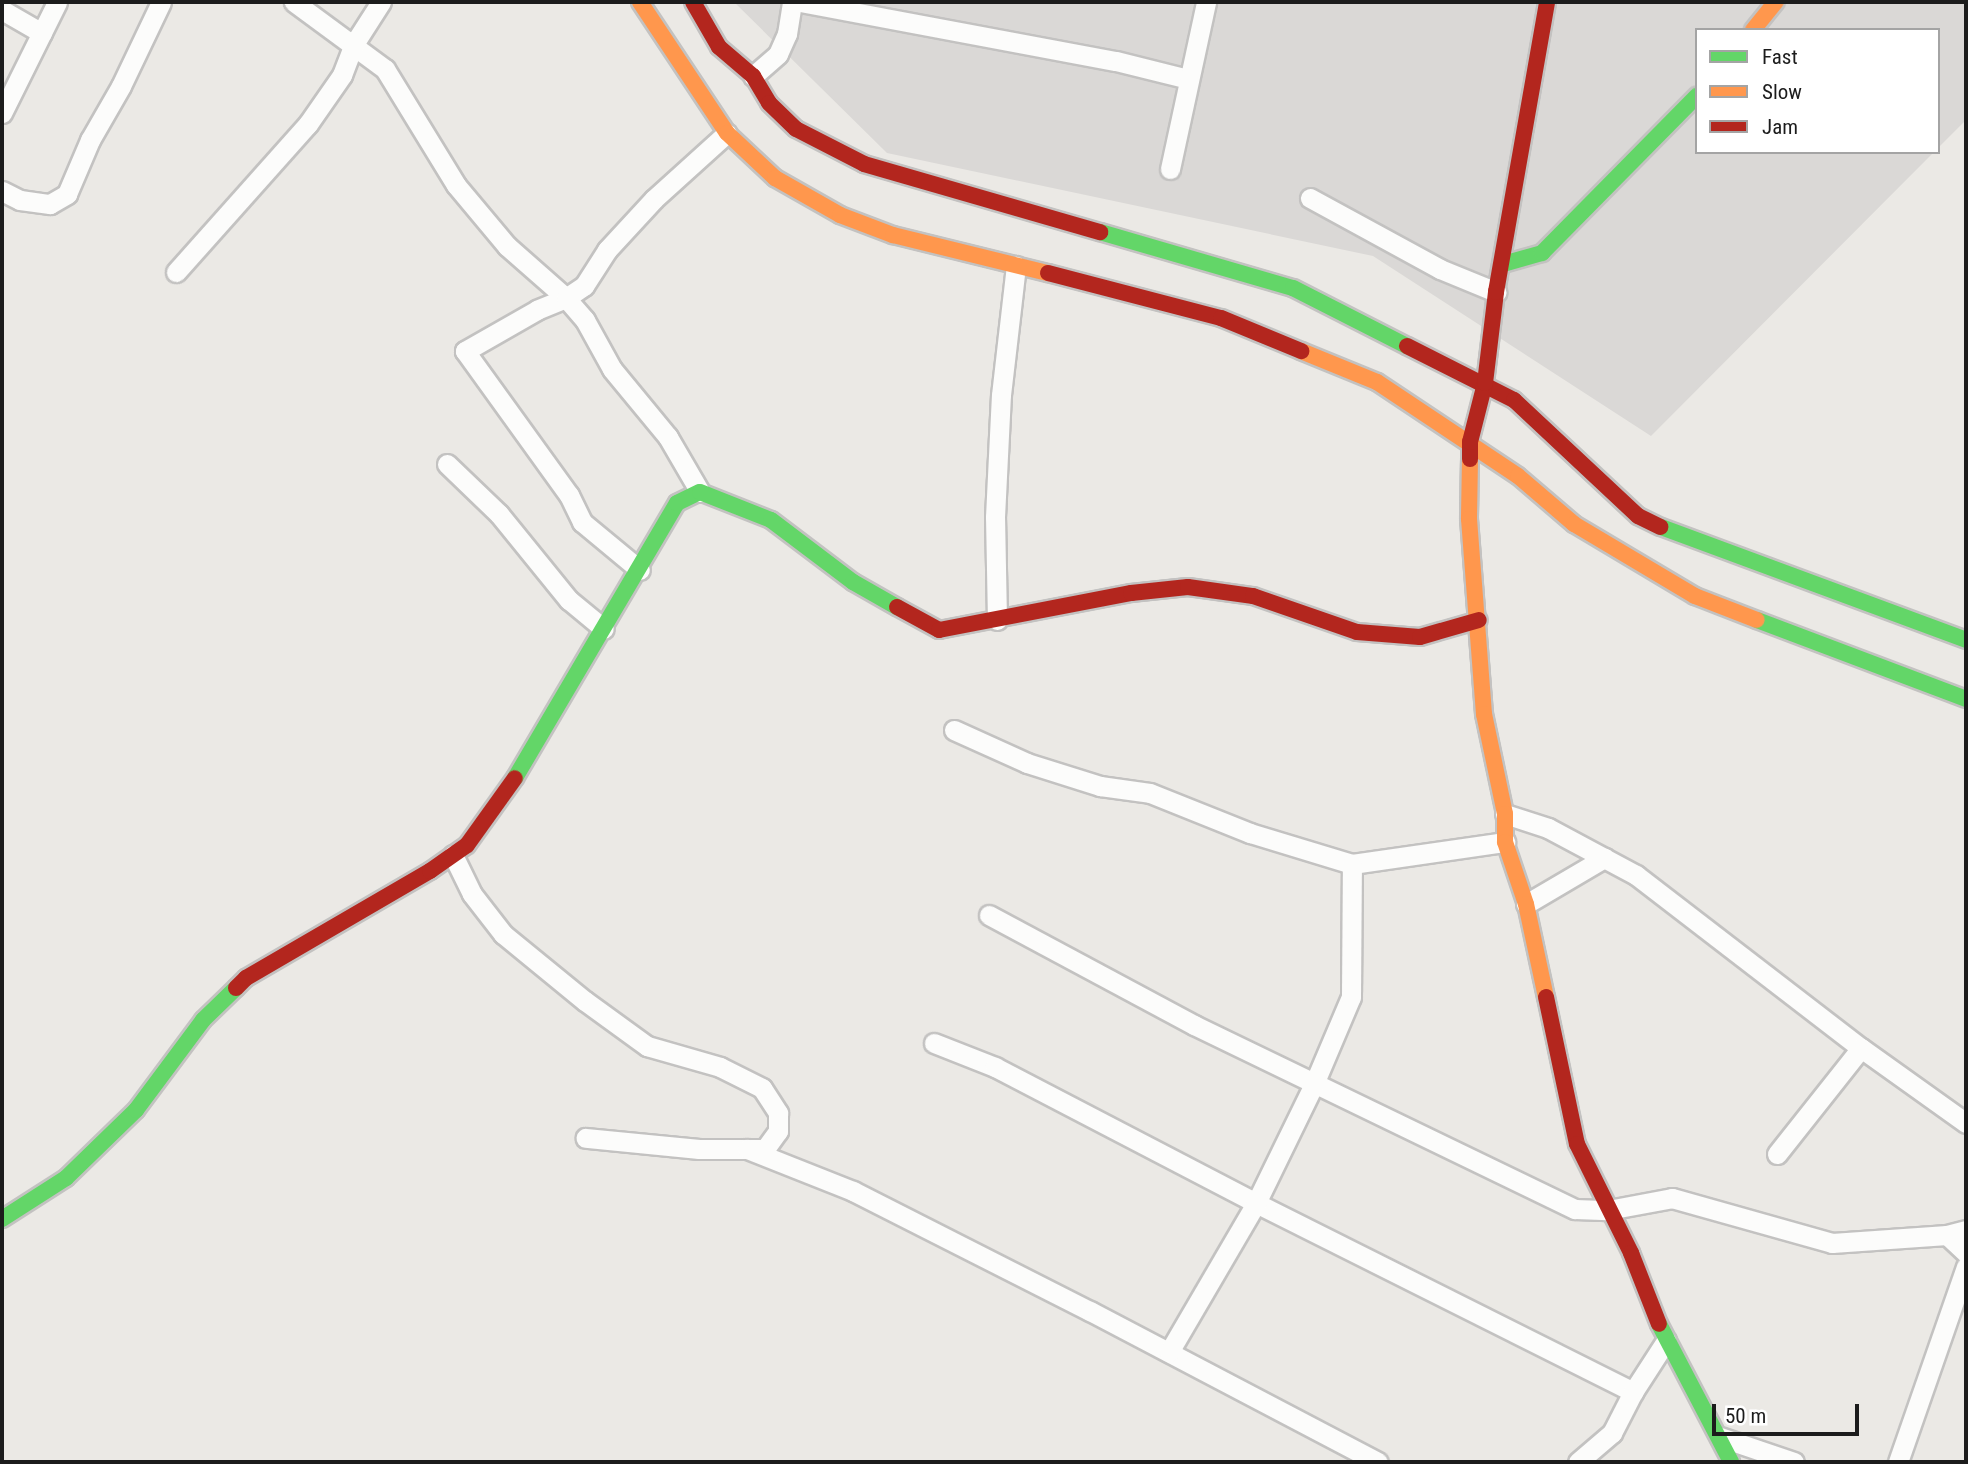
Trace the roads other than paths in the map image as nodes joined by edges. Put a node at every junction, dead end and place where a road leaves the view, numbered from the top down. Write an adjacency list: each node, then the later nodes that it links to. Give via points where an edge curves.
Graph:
1 (57, 2): 14 (street)
2 (161, 2): 22 (street, via 90,139 67,194 50,204 20,200)
3 (294, 2): 15 (street)
4 (381, 2): 15 (street)
5 (640, 2): 20 (street)
6 (693, 2): 16 (street, via 719,47)
7 (792, 2): 16 (street, via 778,54)
8 (800, 2): 17 (street, via 1116,61)
9 (1206, 2): 17 (street)
10 (1547, 2): 24 (street)
11 (1776, 2): 13 (street)
12 (2, 10): 14 (street)
13 (1755, 28)
14 (42, 33): 19 (street)
15 (354, 44): 26 (street, via 342,75 308,124); 28 (street, via 385,69 456,185 507,246)
16 (753, 76): 29 (street, via 769,103 796,129 864,164 1293,288)
17 (1188, 79): 21 (street)
18 (1695, 98): 24 (street, via 1542,253)
19 (2, 113)
20 (727, 133): 25 (street, via 775,178 840,215 893,235); 28 (street, via 654,199 607,250 584,286)
21 (1170, 169)
22 (2, 191)
23 (1310, 198): 27 (street, via 1440,269)
24 (1503, 264): 27 (street)
25 (1016, 266): 30 (street, via 1220,318 1377,382); 34 (street, via 1001,395 995,517)
26 (176, 272)
27 (1496, 292): 29 (street)
28 (566, 298): 32 (street, via 612,369 667,437); 33 (street, via 465,351 569,495 582,522)
29 (1483, 389): 30 (street); 37 (street, via 1514,400 1638,516 1684,538)
30 (1470, 442): 35 (street, via 1469,519); 38 (street, via 1574,524 1695,596)
31 (447, 464): 36 (street, via 499,514 569,600)
32 (700, 492): 33 (street, via 677,503); 34 (street, via 771,520 853,582 939,630)
33 (640, 570): 36 (street)
34 (997, 620): 35 (street, via 1131,593 1188,587 1253,596 1357,632 1420,637)
35 (1479, 620): 40 (street, via 1484,715)
36 (604, 629): 42 (street, via 506,793 467,845)
37 (1966, 640)
38 (1966, 699)
39 (954, 730): 44 (street, via 1027,763 1100,786 1150,793 1250,833)
40 (1505, 814): 41 (street); 43 (street, via 1548,828)
41 (1505, 842): 44 (street); 45 (street)
42 (453, 855): 52 (street, via 472,894 503,934 585,1001 647,1046 720,1067 762,1088 778,1114 778,1131 765,1149); 56 (street, via 246,978 203,1020 136,1110 66,1178)
43 (1604, 858): 45 (street); 48 (street, via 1636,875)
44 (1352, 864): 49 (street, via 1351,997)
45 (1526, 904): 55 (street, via 1577,1144)
46 (989, 915): 49 (street)
47 (934, 1043): 54 (street, via 995,1067)
48 (1861, 1048): 50 (street); 53 (street)
49 (1314, 1084): 54 (street); 55 (street, via 1575,1209)
50 (1966, 1123)
51 (586, 1138): 52 (street)
52 (747, 1149): 61 (street, via 853,1191)
53 (1777, 1154)
54 (1255, 1203): 61 (street); 62 (street)
55 (1608, 1210): 57 (street, via 1672,1198 1832,1243); 60 (street, via 1631,1253)
56 (2, 1219)
57 (1957, 1232): 58 (street)
58 (1966, 1253)
59 (1966, 1267): 68 (street)
60 (1666, 1341): 62 (street); 63 (street)
61 (1168, 1352): 64 (street)
62 (1633, 1392): 65 (street, via 1612,1433)
63 (1720, 1437): 66 (street); 67 (street)
64 (1378, 1462)
65 (1578, 1462)
66 (1731, 1462)
67 (1794, 1462)
68 (1898, 1462)

